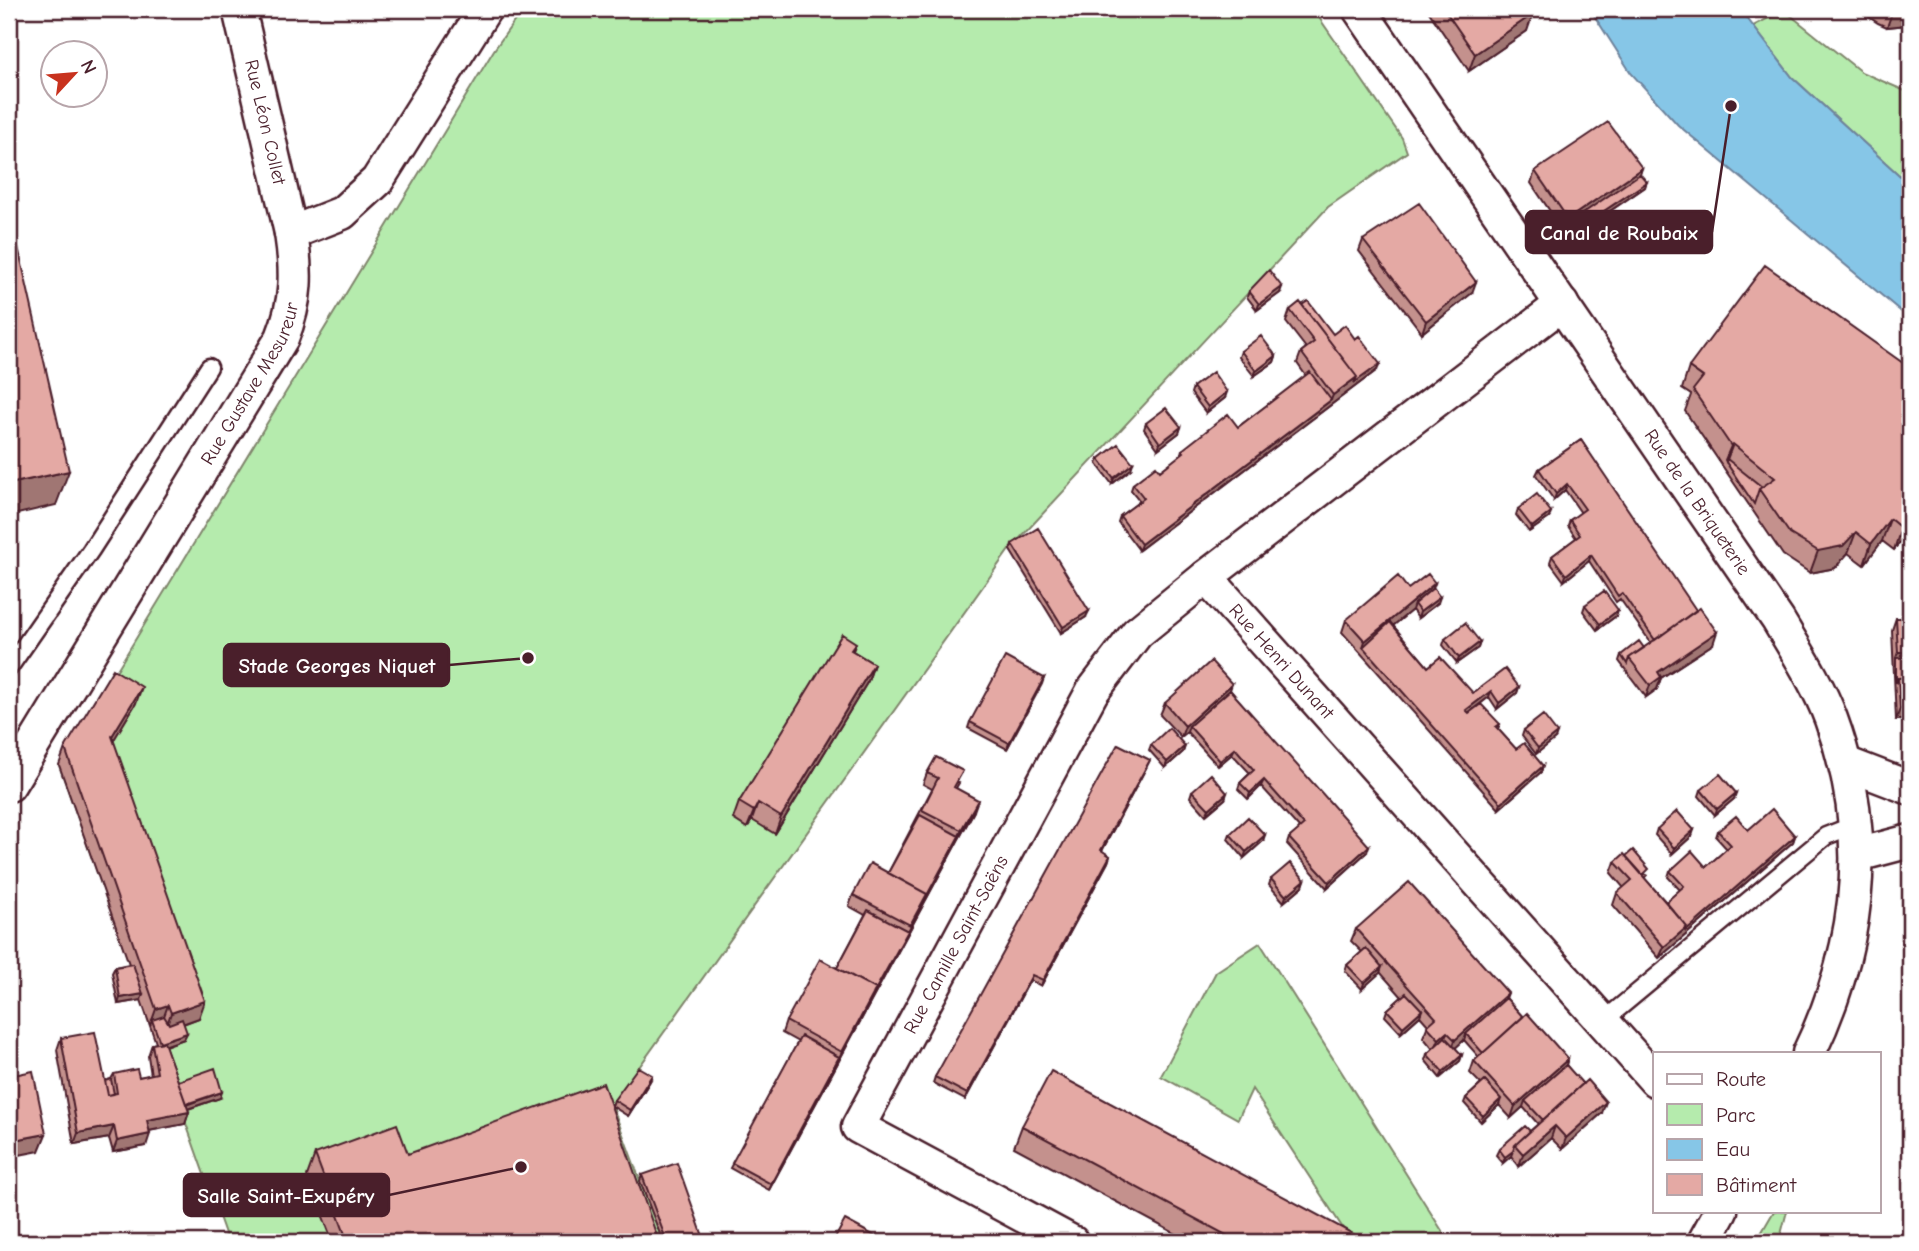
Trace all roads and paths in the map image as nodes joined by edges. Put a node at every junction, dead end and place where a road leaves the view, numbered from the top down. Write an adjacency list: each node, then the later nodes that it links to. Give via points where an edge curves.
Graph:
1 (239, 9): 4 (street, Rue Léon Collet)
2 (485, 9): 4 (street, via 377,181 342,213)
3 (1359, 9): 5 (street, Rue de la Briqueterie)
4 (291, 233): 10 (street, Rue Gustave Mesureur, via 297,273 295,298 282,338)
5 (1562, 304): 7 (street); 9 (street, Rue de la Briqueterie, via 1778,620 1814,681)
6 (209, 368): 8 (lane)
7 (1206, 578): 14 (street, Rue Henri Dunant); 18 (street, Rue Camille Saint-Saëns, via 1137,633 1092,692 858,1127)
8 (9, 668)
9 (1845, 763): 11 (street); 12 (street, Rue de la Briqueterie)
10 (9, 785)
11 (1910, 788)
12 (1856, 840): 13 (street); 14 (lane, via 1826,836); 15 (street, Rue de la Briqueterie, via 1848,950 1827,1016)
13 (1910, 841)
14 (1602, 1022): 16 (street, Rue Henri Dunant)
15 (1809, 1052)
16 (1653, 1078)
17 (1720, 1212): 19 (street)
18 (1072, 1242)
19 (1704, 1242)

